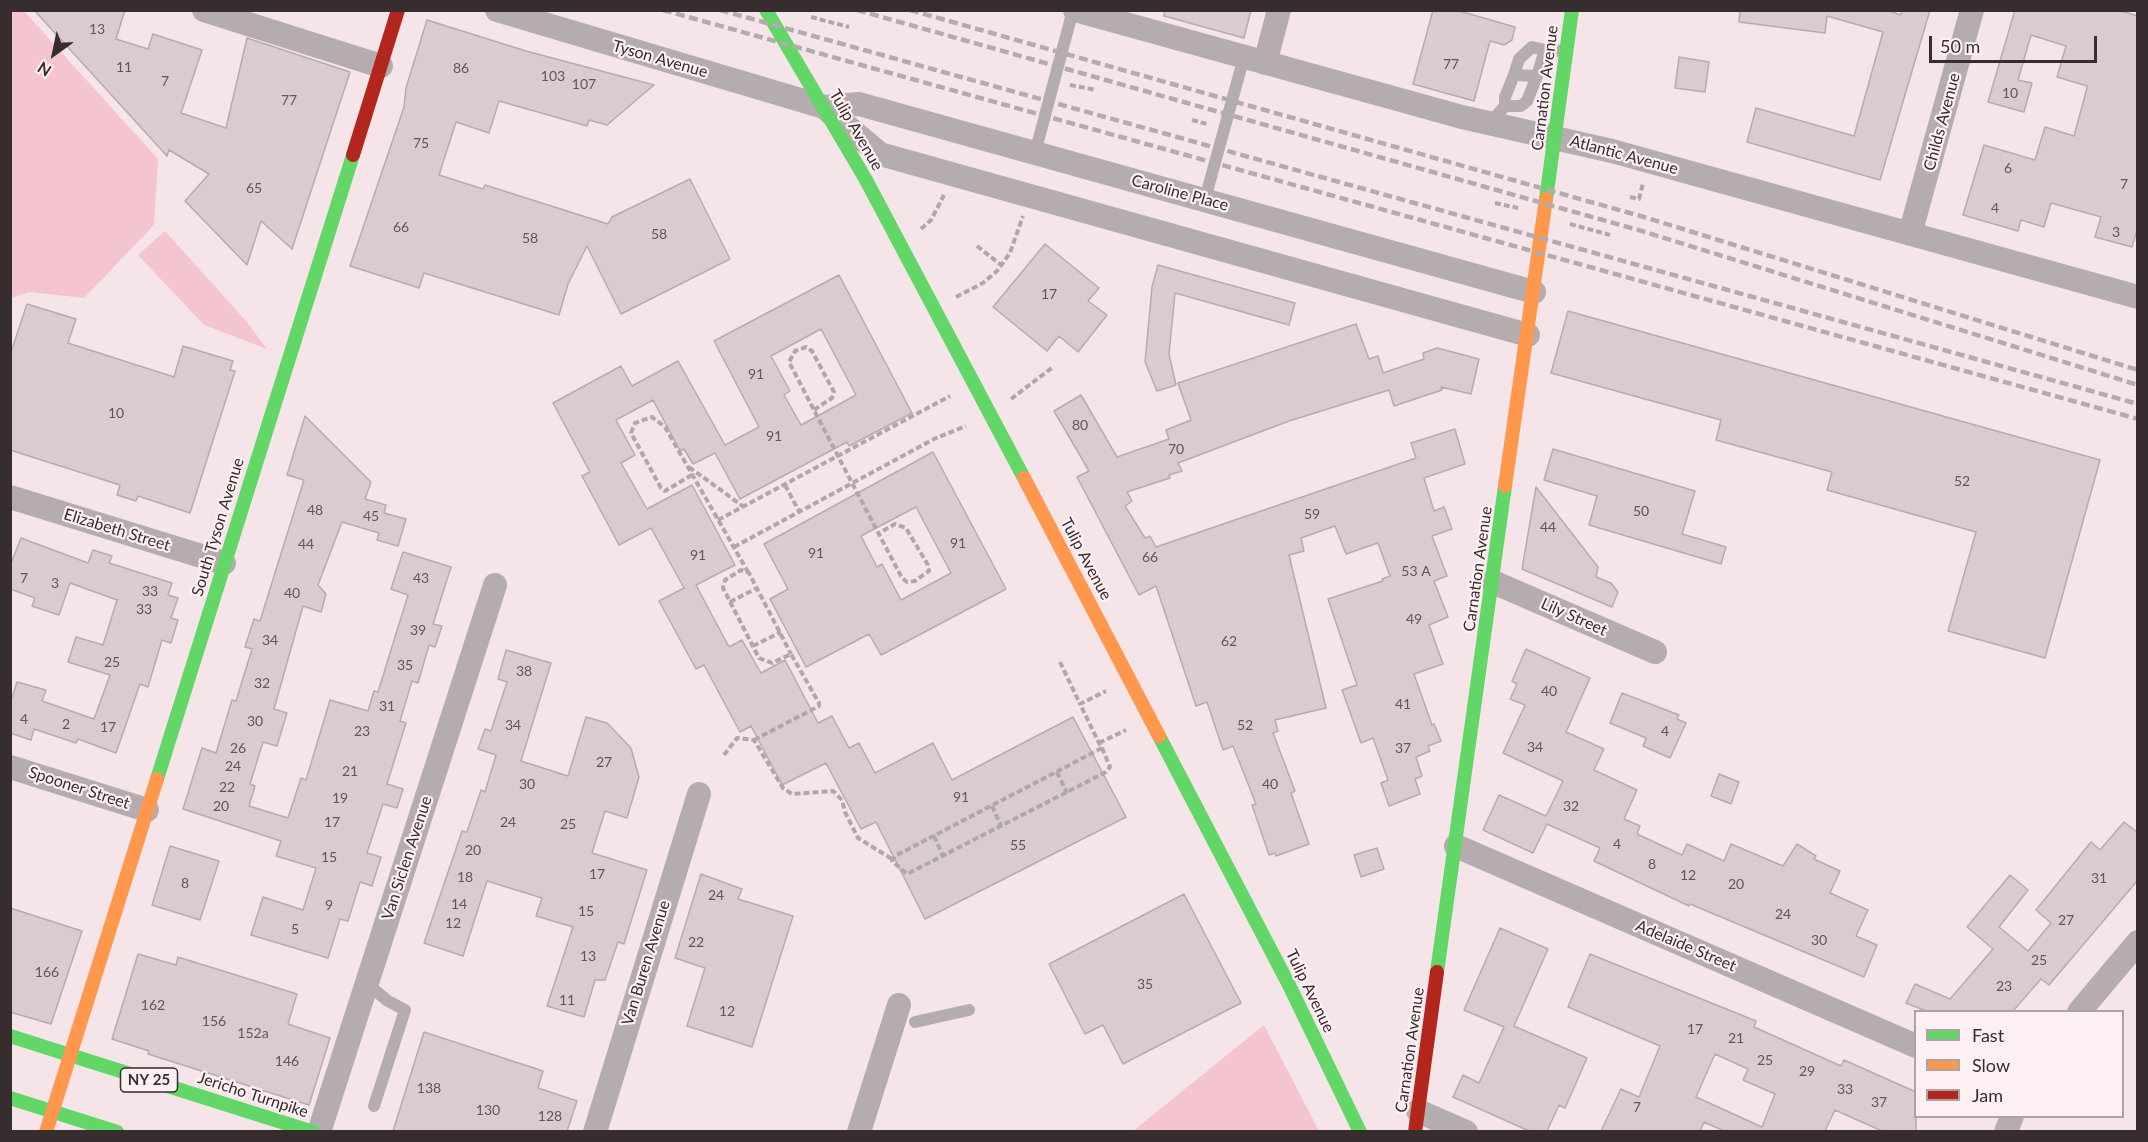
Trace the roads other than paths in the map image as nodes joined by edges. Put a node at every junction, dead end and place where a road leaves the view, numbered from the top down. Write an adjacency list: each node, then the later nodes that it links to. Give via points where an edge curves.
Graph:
1 (204, 10): 12 (street)
2 (398, 10): 12 (street, South Tyson Avenue)
3 (497, 10): 15 (street, Tyson Avenue)
4 (766, 10): 15 (street, Tulip Avenue)
5 (1074, 10): 11 (street, Atlantic Avenue); 18 (lane)
6 (1279, 10): 11 (street)
7 (1572, 10): 10 (street, Carnation Avenue)
8 (1972, 10): 20 (street, Childs Avenue)
9 (1545, 50): 10 (lane); 13 (lane, via 1532,47 1519,59); 14 (lane)
10 (1565, 51): 17 (street, Carnation Avenue)
11 (1254, 60): 16 (street, Atlantic Avenue); 19 (lane)
12 (381, 66): 25 (street, South Tyson Avenue)
13 (1514, 75): 14 (lane); 16 (lane)
14 (1538, 76): 16 (lane, via 1521,106)
15 (824, 107): 18 (street, Caroline Place, via 859,104); 23 (street, via 880,154); 51 (street, Tulip Avenue, via 934,307 1257,923)
16 (1497, 114): 17 (street, Atlantic Avenue)
17 (1556, 138): 20 (street, Atlantic Avenue); 21 (street, Carnation Avenue)
18 (1035, 153): 19 (street, Caroline Place)
19 (1205, 199): 21 (street, Caroline Place)
20 (1910, 234): 22 (street, Atlantic Avenue)
21 (1534, 292): 23 (street, Carnation Avenue)
22 (2138, 297)
23 (1528, 335): 26 (street, Carnation Avenue)
24 (10, 497): 25 (street, Elizabeth Street)
25 (224, 563): 31 (street, South Tyson Avenue)
26 (1493, 582): 28 (street, Lily Street); 32 (street, Carnation Avenue)
27 (495, 585): 34 (street, Van Siclen Avenue)
28 (1655, 652)
29 (10, 767): 31 (street, Spooner Street)
30 (699, 794): 49 (street, Van Buren Avenue)
31 (147, 810): 40 (street, South Tyson Avenue)
32 (1456, 846): 39 (street, Adelaide Street); 44 (street, Carnation Avenue)
33 (2138, 942): 36 (street)
34 (367, 984): 42 (lane, via 405,1010); 48 (street, Van Siclen Avenue)
35 (969, 1010): 37 (lane)
36 (2080, 1010)
37 (907, 1014): 50 (street)
38 (10, 1036): 40 (street, Jericho Turnpike / NY 25)
39 (1914, 1045)
40 (70, 1054): 43 (street, South Tyson Avenue); 47 (street, Jericho Turnpike / NY 25)
41 (10, 1098): 43 (street)
42 (374, 1106)
43 (52, 1112): 45 (street, South Tyson Avenue); 46 (street)
44 (1417, 1121): 52 (street)
45 (46, 1131)
46 (117, 1131)
47 (313, 1131)
48 (319, 1131)
49 (595, 1131)
50 (859, 1131)
51 (1360, 1131)
52 (1466, 1131)

